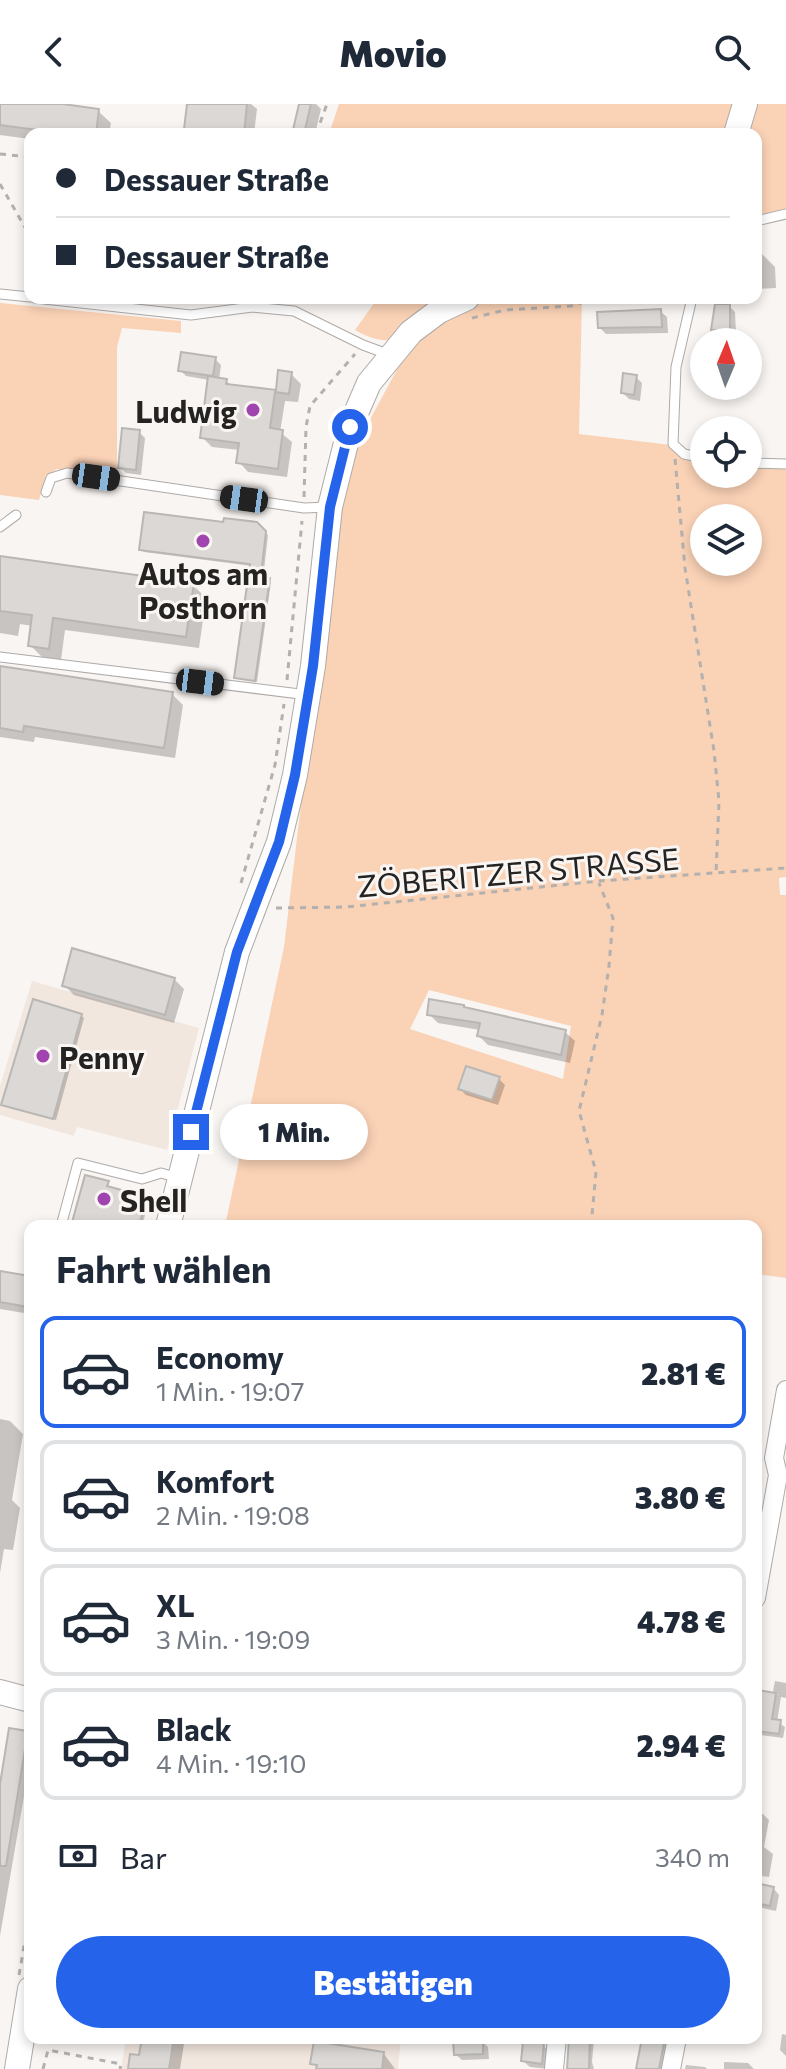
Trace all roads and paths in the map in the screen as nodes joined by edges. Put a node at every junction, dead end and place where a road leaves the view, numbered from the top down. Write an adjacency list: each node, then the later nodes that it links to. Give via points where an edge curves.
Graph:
1 (327, 104): 3 (path)
2 (745, 104): 4 (main road)
3 (318, 128)
4 (738, 128)
5 (0, 154): 6 (path)
6 (24, 156)
7 (0, 184): 10 (path)
8 (786, 214): 9 (lane)
9 (762, 220)
10 (24, 226)
11 (0, 294): 12 (lane)
12 (24, 297)
13 (88, 304): 17 (lane, via 191,315 252,307 294,311)
14 (578, 304): 16 (path)
15 (691, 304): 19 (lane, via 676,367)
16 (465, 310): 18 (main road, via 424,321)
17 (363, 345): 18 (lane); 25 (path, via 310,406)
18 (390, 355): 24 (main road, via 358,406)
19 (673, 444): 20 (lane); 31 (path, via 685,568 714,751 719,801)
20 (690, 455)
21 (762, 463): 22 (lane)
22 (786, 464)
23 (46, 492): 25 (lane, via 51,478 67,473)
24 (330, 507): 25 (lane); 29 (main road)
25 (304, 508): 29 (path)
26 (16, 515): 27 (lane)
27 (0, 527)
28 (0, 657): 29 (lane)
29 (297, 694): 33 (path, via 275,765); 33 (main road, via 295,775 279,842)
30 (786, 868): 31 (path, ZÖBERITZER STRASSE)
31 (716, 873): 32 (path, ZÖBERITZER STRASSE)
32 (599, 881): 33 (path, ZÖBERITZER STRASSE, via 346,907); 37 (path, via 613,918 602,1015 579,1111 596,1172)
33 (246, 898): 34 (main road)
34 (179, 1178): 35 (lane, via 161,1173 142,1179 78,1163); 36 (main road)
35 (63, 1220)
36 (169, 1220)
37 (592, 1220)
38 (786, 1390): 39 (street)
39 (762, 1564)
40 (0, 1692): 41 (main road)
41 (24, 1698)
42 (24, 2026): 45 (main road)
43 (556, 2044): 48 (street)
44 (676, 2044): 49 (street)
45 (17, 2069)
46 (43, 2069): 47 (path, via 48,2050 121,2064)
47 (120, 2069)
48 (554, 2069)
49 (671, 2069)

